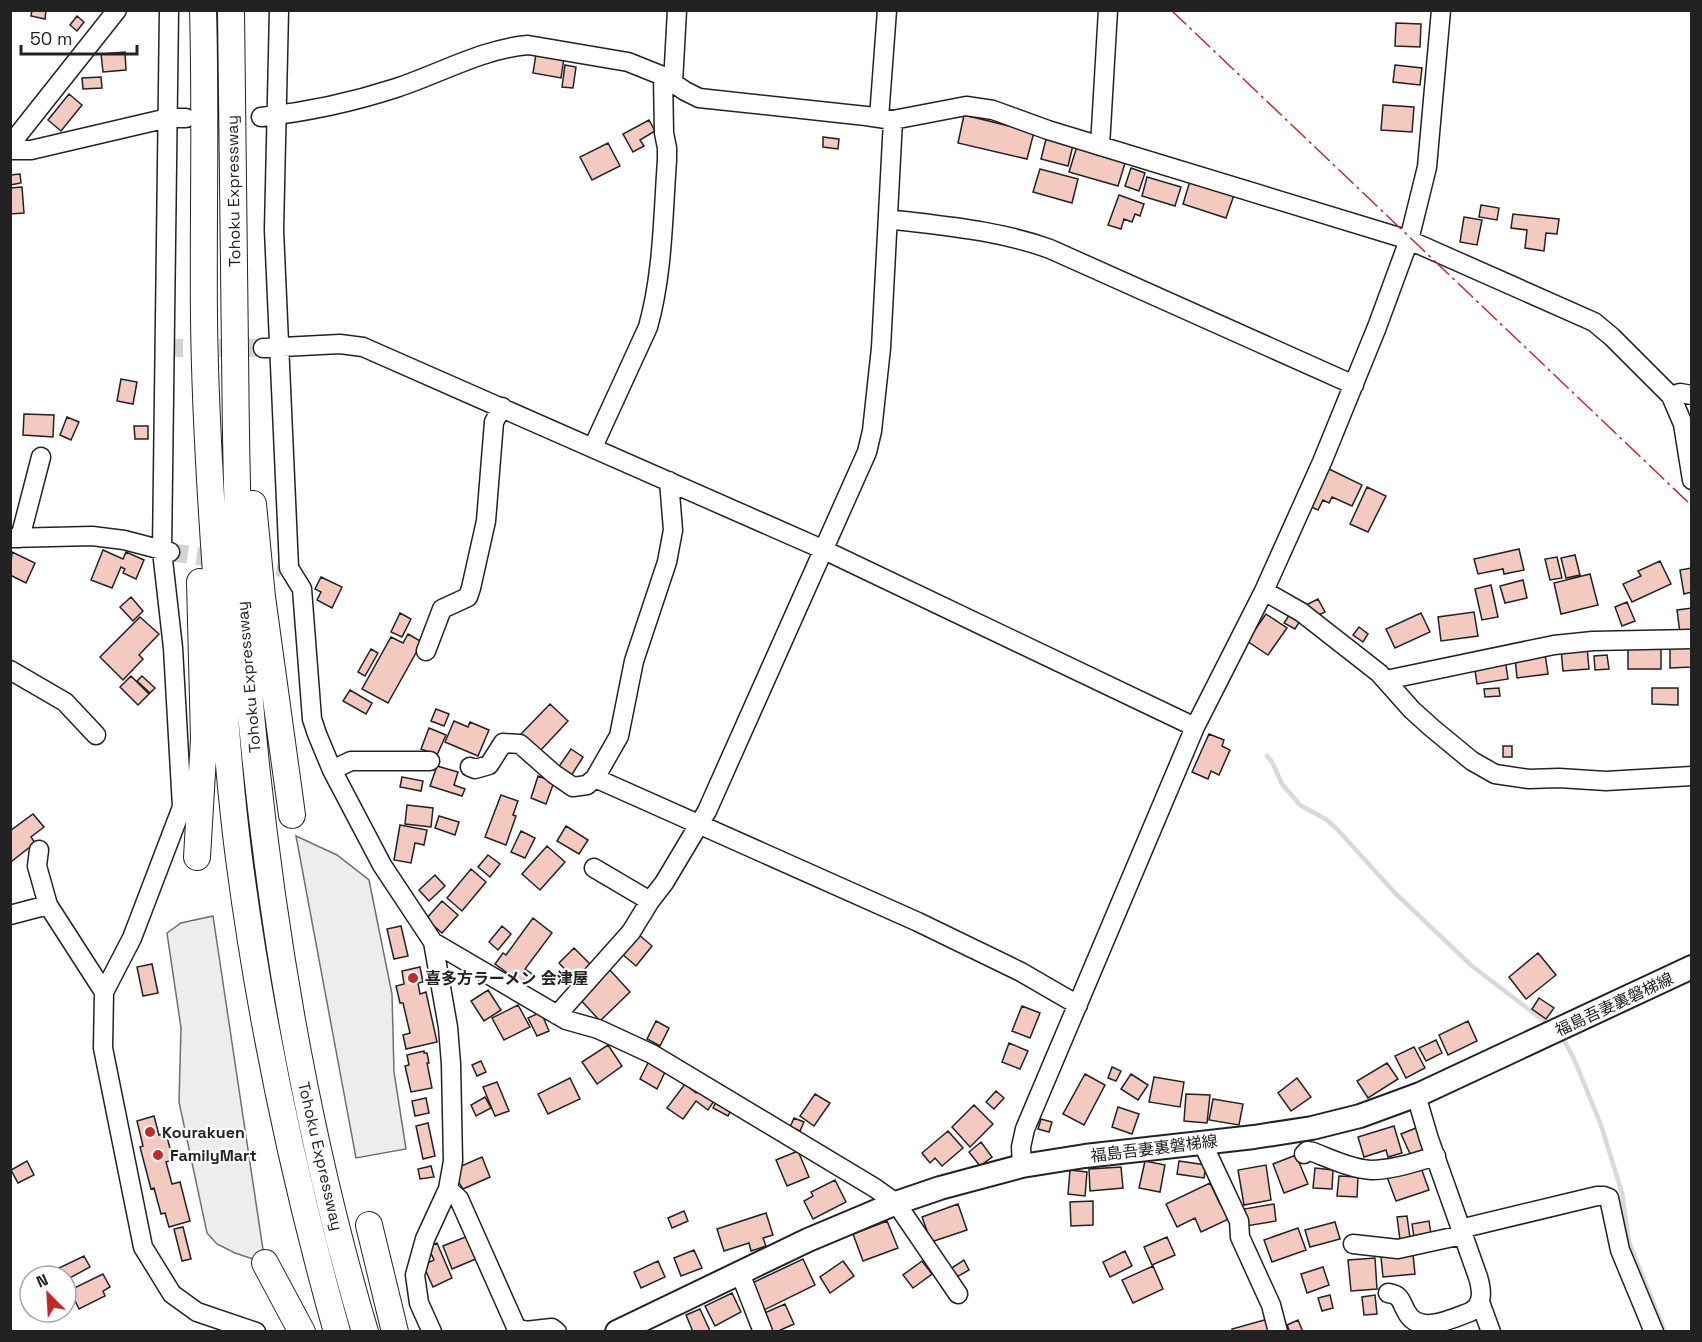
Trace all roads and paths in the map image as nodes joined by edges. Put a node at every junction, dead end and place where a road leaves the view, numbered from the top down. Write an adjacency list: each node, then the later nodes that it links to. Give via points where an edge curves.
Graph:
1 (117, 10): 15 (street)
2 (168, 10): 12 (street)
3 (203, 10): 21 (highway, Tohoku Expressway)
4 (231, 10): 20 (highway, Tohoku Expressway)
5 (279, 10): 11 (street)
6 (677, 10): 10 (street)
7 (888, 10): 14 (street)
8 (1108, 10): 16 (street)
9 (1441, 10): 19 (street, via 1426,167)
10 (668, 80): 11 (street, via 628,62 514,46 396,88); 14 (street, via 699,98); 27 (street, via 664,133 668,148 653,309)
11 (268, 116): 22 (street, via 277,148)
12 (168, 118): 13 (street); 17 (street, via 31,150); 33 (street)
13 (186, 118)
14 (886, 119): 16 (street, via 966,106 993,110); 18 (street)
15 (10, 145)
16 (1100, 146): 19 (street)
17 (10, 150)
18 (888, 219): 23 (street, via 1026,240); 32 (street, via 872,431 867,452)
19 (1409, 240): 23 (street); 25 (street, via 1594,322)
20 (234, 285): 46 (highway, via 262,597); 77 (highway, Tohoku Expressway, via 240,575 263,841 285,988 316,1146)
21 (204, 318): 49 (highway, via 196,464 204,740); 76 (highway, Tohoku Expressway, via 226,734 240,865 259,993 292,1158)
22 (271, 347): 26 (street, via 363,347); 43 (street, via 285,568 302,588 312,719)
23 (1354, 385): 34 (street)
24 (1692, 395): 25 (street)
25 (1671, 396): 29 (street, via 1683,424)
26 (502, 407): 27 (street); 36 (street, via 494,422 486,521 471,588 468,597 442,609)
27 (593, 447): 30 (street)
28 (41, 457): 31 (street)
29 (1692, 480)
30 (669, 481): 32 (street); 45 (street, via 673,530 667,562 634,660 619,736)
31 (15, 538): 33 (street, via 92,536)
32 (822, 549): 39 (street); 47 (street)
33 (166, 551): 56 (street, via 182,807 132,938)
34 (1264, 591): 38 (street, via 1301,612); 39 (street)
35 (1692, 639): 38 (street, via 1554,645)
36 (426, 651)
37 (10, 670): 40 (street, via 66,702)
38 (1386, 680): 44 (street, via 1432,728 1472,761 1495,774 1606,781)
39 (1195, 727): 57 (street)
40 (96, 735)
41 (430, 761): 43 (street, via 351,761)
42 (470, 767): 45 (street, via 489,765 503,743 510,742 520,744 573,787 587,785)
43 (332, 770): 54 (street, via 382,865)
44 (1692, 776)
45 (595, 778): 47 (street)
46 (292, 815)
47 (700, 823): 51 (street); 57 (street, via 929,927)
48 (39, 850): 52 (street, via 37,866)
49 (197, 857)
50 (594, 868): 51 (street)
51 (650, 901): 58 (street, via 631,932)
52 (48, 905): 53 (street); 56 (street)
53 (10, 915)
54 (433, 942): 58 (street); 64 (street, via 451,1065 453,1161)
55 (1692, 968): 59 (main road, 福島吾妻裏磐梯線)
56 (104, 992): 74 (street, via 103,1048 143,1247 172,1294 197,1312)
57 (1078, 1005): 63 (street, via 1025,1129)
58 (557, 1015): 65 (street, via 651,1054)
59 (1416, 1095): 60 (main road, 福島吾妻裏磐梯線, via 1360,1116 1312,1128); 62 (street)
60 (1202, 1142): 63 (main road, 福島吾妻裏磐梯線); 83 (street, via 1239,1221 1240,1236 1271,1305)
61 (1304, 1154): 62 (street, via 1313,1152 1370,1170)
62 (1436, 1156): 67 (street)
63 (1022, 1166): 65 (main road, 福島吾妻裏磐梯線)
64 (448, 1189): 79 (street, via 425,1239 415,1275 419,1303); 80 (street, via 459,1200 516,1327 525,1331 552,1328)
65 (896, 1203): 70 (main road, 福島吾妻裏磐梯線); 72 (street)
66 (369, 1225): 78 (highway)
67 (1461, 1232): 68 (street, via 1398,1249); 73 (street, via 1479,1282); 85 (street, via 1597,1196 1609,1198 1620,1250)
68 (1353, 1244)
69 (266, 1263): 75 (highway)
70 (740, 1273): 81 (main road, 福島吾妻裏磐梯線); 82 (street)
71 (1388, 1293): 73 (street, via 1402,1299 1413,1321 1427,1324 1470,1312)
72 (958, 1294)
73 (1480, 1302): 84 (street)
74 (256, 1332)
75 (302, 1332)
76 (337, 1332)
77 (364, 1332)
78 (395, 1332)
79 (432, 1332)
80 (557, 1332)
81 (617, 1332)
82 (763, 1332)
83 (1278, 1332)
84 (1491, 1332)
85 (1654, 1332)

